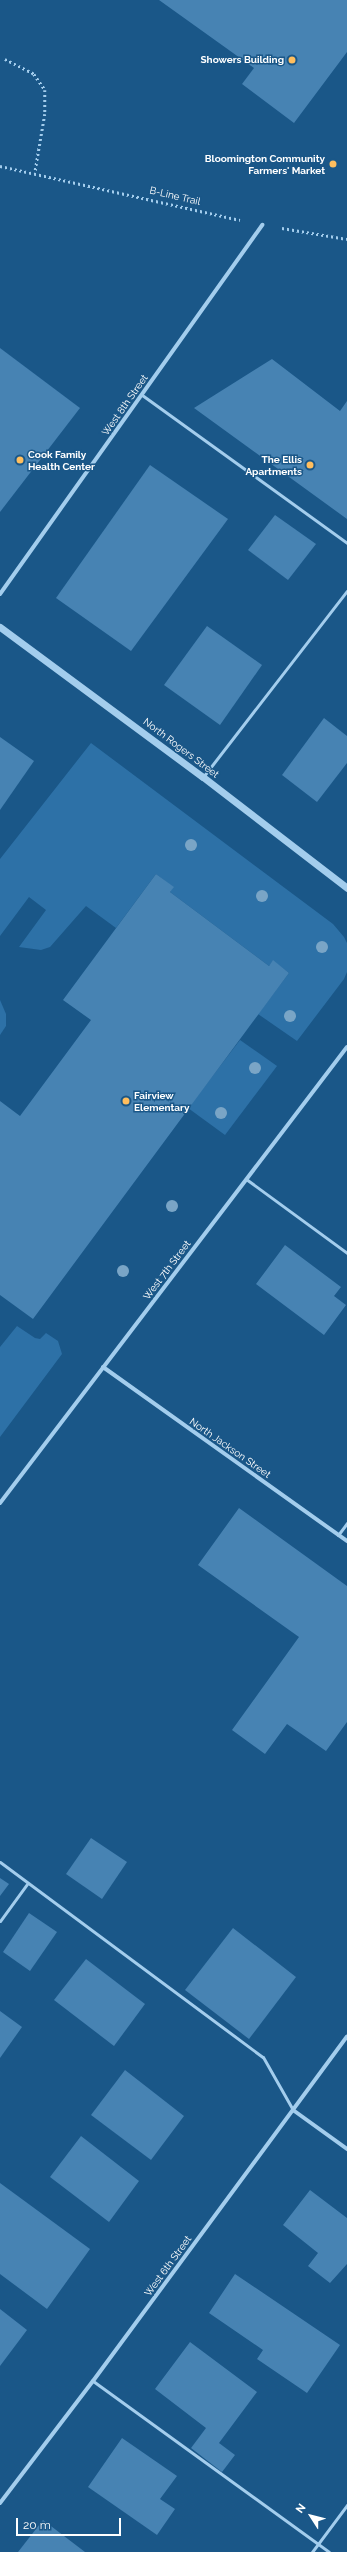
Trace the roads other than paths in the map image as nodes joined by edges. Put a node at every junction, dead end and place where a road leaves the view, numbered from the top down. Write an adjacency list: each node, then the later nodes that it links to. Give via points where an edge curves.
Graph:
1 (262, 225): 2 (street, West 8th Street)
2 (142, 395): 3 (lane); 5 (street, West 8th Street)
3 (347, 543)
4 (347, 591): 7 (lane)
5 (0, 594)
6 (0, 627): 7 (street, North Rogers Street)
7 (203, 777): 8 (street, North Rogers Street)
8 (347, 888)
9 (347, 1047): 10 (street, West 7th Street)
10 (246, 1179): 11 (lane); 12 (street, West 7th Street)
11 (347, 1253)
12 (103, 1367): 13 (street, West 7th Street); 15 (street, North Jackson Street)
13 (0, 1503)
14 (347, 1523): 15 (lane)
15 (338, 1535): 16 (street, North Jackson Street)
16 (347, 1541)
17 (0, 1862): 18 (lane)
18 (27, 1884): 19 (lane); 21 (lane, via 263,2057)
19 (0, 1921)
20 (347, 2036): 21 (street, West 6th Street)
21 (293, 2110): 22 (street); 23 (street, West 6th Street)
22 (347, 2149)
23 (93, 2381): 24 (street, West 6th Street); 26 (lane)
24 (0, 2503)
25 (347, 2505): 26 (lane)
26 (318, 2544): 27 (lane); 28 (lane)
27 (312, 2552)
28 (329, 2552)

